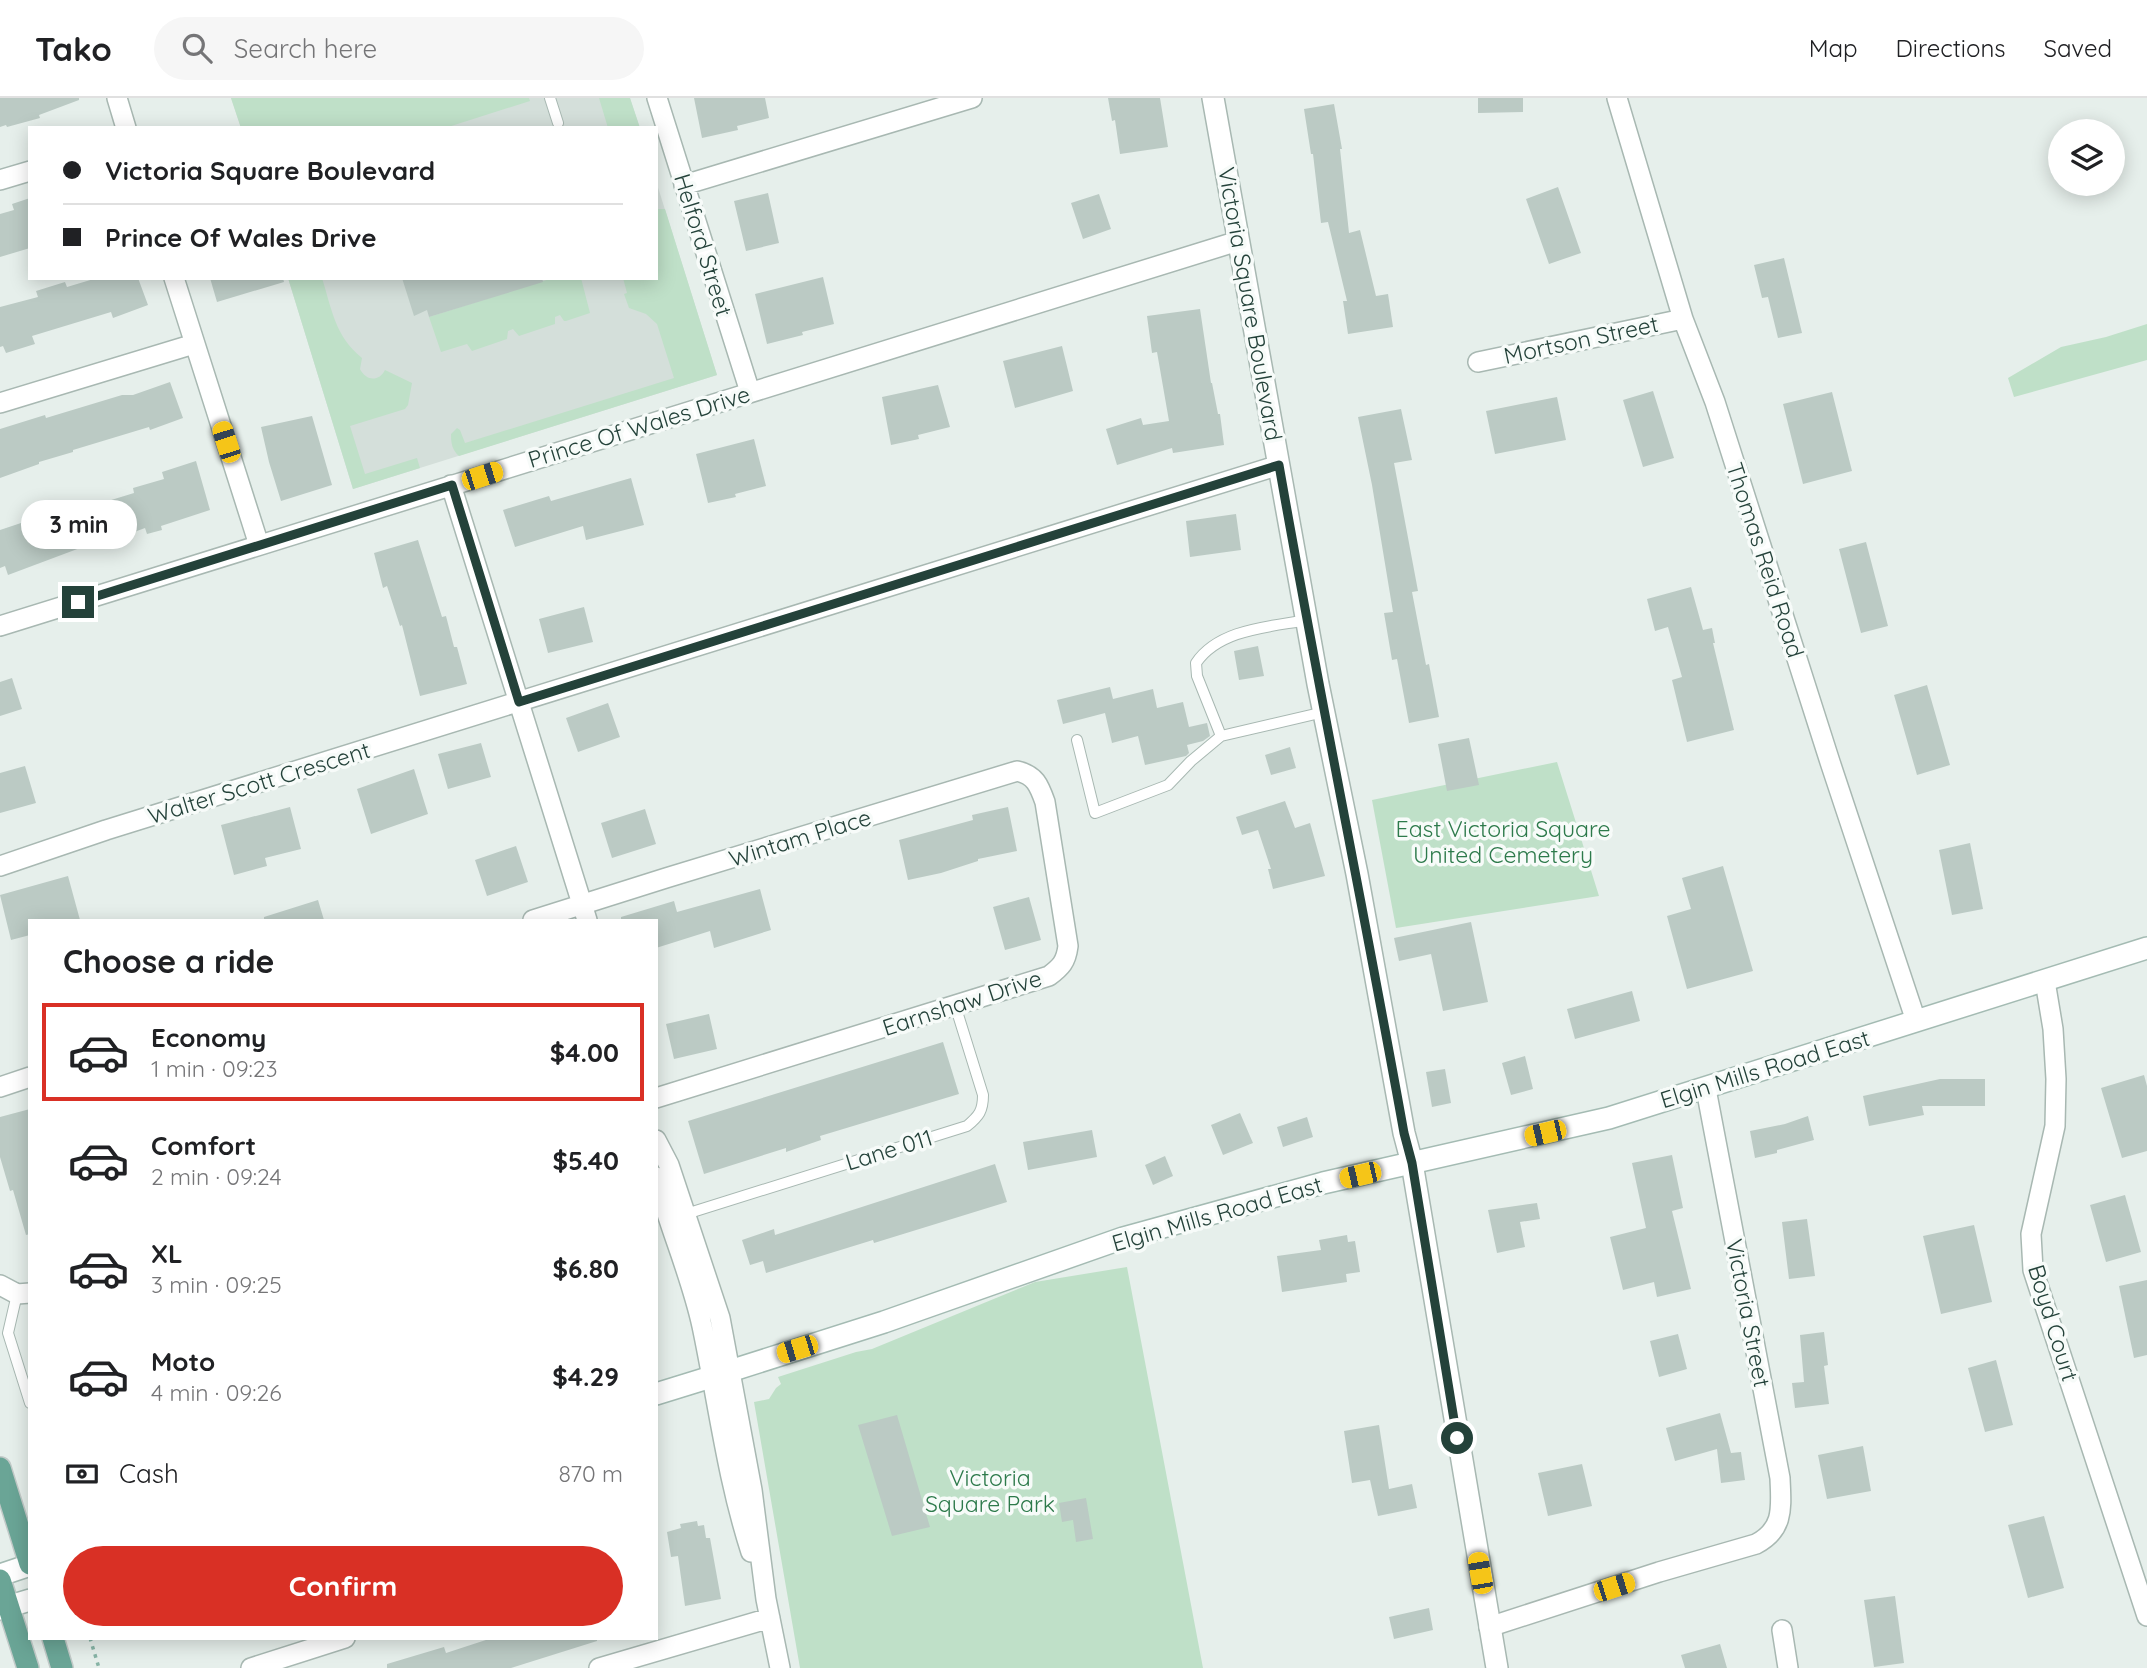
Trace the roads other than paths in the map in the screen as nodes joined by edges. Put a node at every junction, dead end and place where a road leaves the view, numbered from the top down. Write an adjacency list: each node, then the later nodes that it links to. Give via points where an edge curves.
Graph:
1 (117, 98): 8 (street)
2 (550, 98): 7 (lane)
3 (657, 98): 11 (street, Helford Street)
4 (972, 98): 11 (street)
5 (1213, 98): 12 (street, Victoria Square Boulevard)
6 (1617, 98): 14 (street, Thomas Reid Road)
7 (558, 123)
8 (125, 126)
9 (28, 172): 10 (street)
10 (0, 180)
11 (684, 185): 17 (street, Helford Street)
12 (1238, 241): 17 (street, Prince Of Wales Drive); 19 (street, Victoria Square Boulevard)
13 (175, 280): 15 (street)
14 (1683, 318): 16 (street, Mortson Street); 35 (street, Thomas Reid Road, via 1715,402)
15 (194, 344): 18 (street); 21 (street)
16 (1478, 362)
17 (750, 392): 20 (street, Prince Of Wales Drive)
18 (0, 403)
19 (1279, 465): 22 (street, Victoria Square Boulevard); 24 (street, Walter Scott Crescent)
20 (452, 485): 21 (street, Prince Of Wales Drive); 24 (street)
21 (259, 545): 23 (street, Prince Of Wales Drive)
22 (1307, 621): 25 (street, Victoria Square Boulevard); 26 (lane, via 1241,633 1202,653 1196,663 1197,676)
23 (0, 626)
24 (519, 702): 29 (street, Walter Scott Crescent); 30 (street)
25 (1324, 712): 26 (lane); 41 (street, Victoria Square Boulevard)
26 (1221, 736): 27 (lane, via 1167,785 1095,813)
27 (1077, 740)
28 (1017, 771): 30 (street, Wintam Place, via 666,878); 34 (street, Earnshaw Drive, via 1039,783 1045,802 1067,957 1049,976)
29 (0, 866)
30 (585, 913): 31 (street, Wintam Place)
31 (540, 919)
32 (2147, 948): 33 (street, Elgin Mills Road East)
33 (2045, 981): 35 (street, Elgin Mills Road East); 56 (street, Boyd Court, via 2053,1029 2055,1126 2031,1234 2033,1270)
34 (956, 1005): 39 (street, Earnshaw Drive); 43 (lane, Lane 011, via 983,1095 979,1116 967,1126)
35 (1916, 1021): 38 (street, Elgin Mills Road East)
36 (28, 1078): 37 (street)
37 (0, 1087)
38 (1706, 1089): 41 (street, Elgin Mills Road East, via 1571,1128); 57 (street, Victoria Street, via 1780,1478 1782,1514 1770,1535 1756,1544)
39 (658, 1097)
40 (658, 1144): 43 (street, via 669,1165)
41 (1412, 1163): 45 (street, Elgin Mills Road East, via 1123,1238); 57 (street, Victoria Square Boulevard)
42 (658, 1183): 43 (street)
43 (670, 1219): 45 (street)
44 (15, 1291): 47 (lane, via 8,1333)
45 (720, 1374): 46 (street, Elgin Mills Road East); 55 (street, via 738,1512)
46 (658, 1393)
47 (28, 1397)
48 (0, 1468): 49 (main road)
49 (28, 1558)
50 (28, 1565): 51 (street)
51 (0, 1575)
52 (0, 1580): 54 (main road)
53 (28, 1601): 54 (street)
54 (4, 1608): 62 (main road)
55 (768, 1609): 61 (street); 66 (street)
56 (2147, 1616)
57 (1489, 1627): 67 (street, Victoria Square Boulevard)
58 (1782, 1630): 68 (street)
59 (54, 1640): 63 (main road)
60 (339, 1640): 64 (street)
61 (647, 1645): 65 (street)
62 (28, 1668)
63 (62, 1668)
64 (250, 1668)
65 (599, 1668)
66 (780, 1668)
67 (1497, 1668)
68 (1788, 1668)

